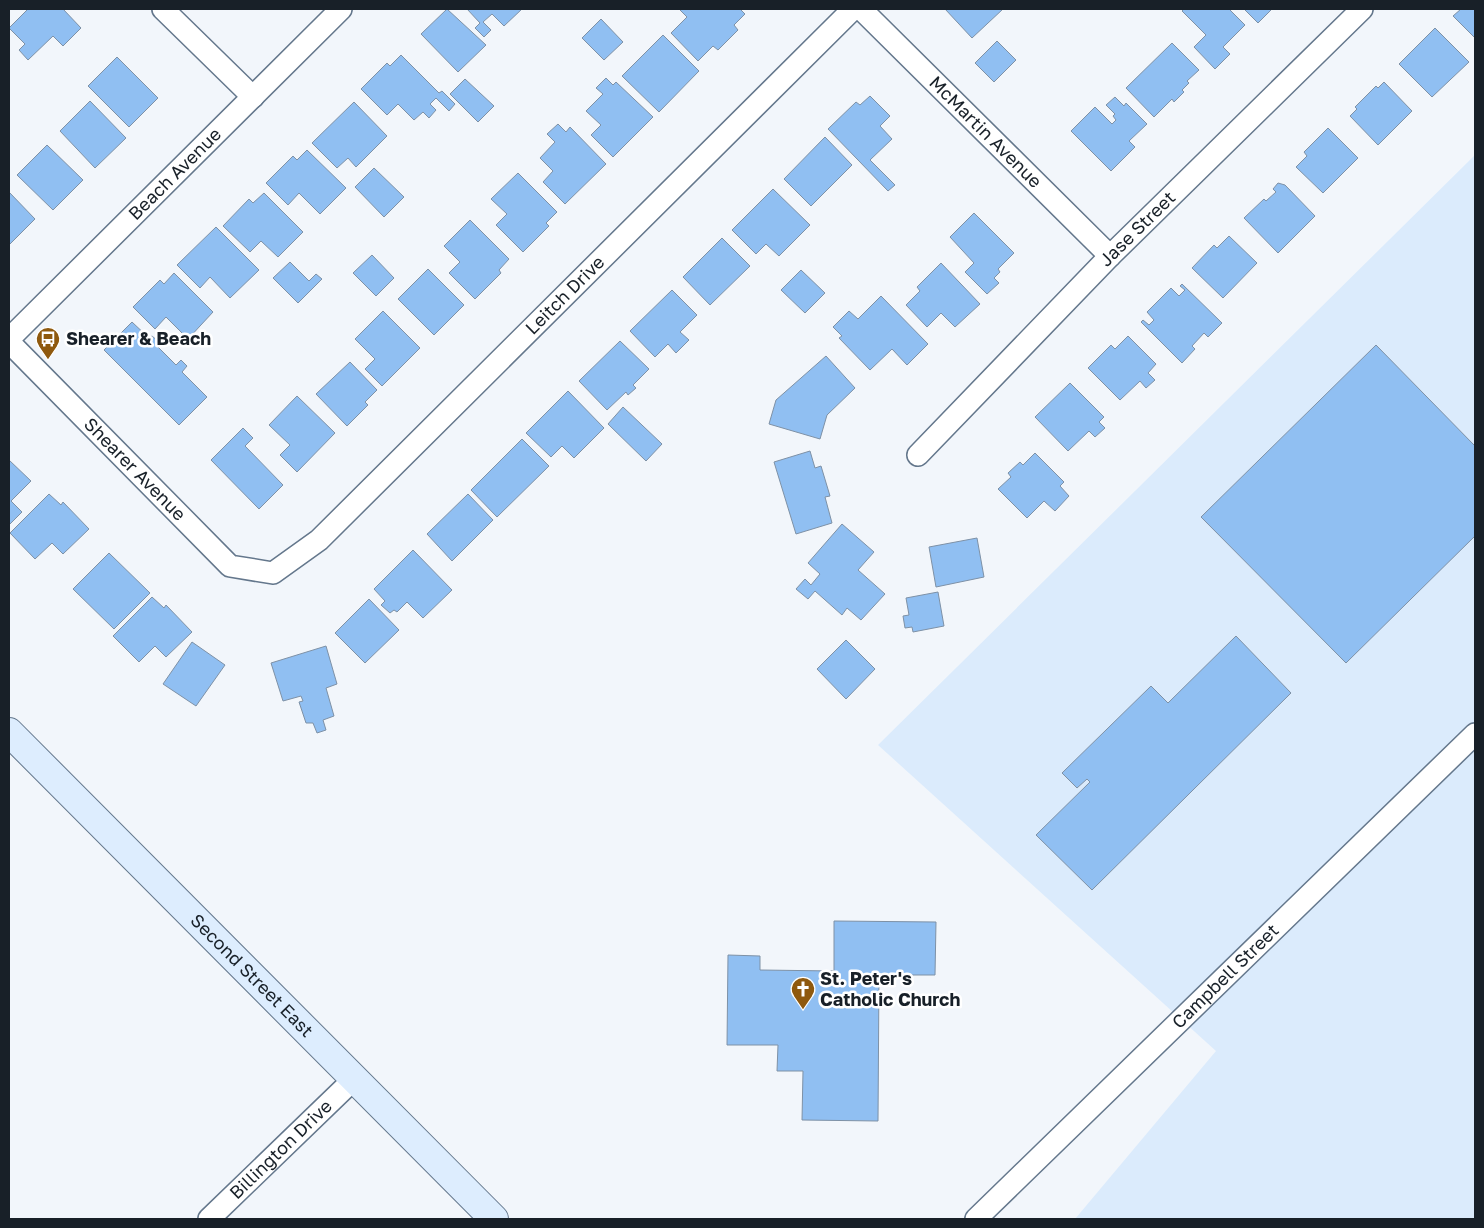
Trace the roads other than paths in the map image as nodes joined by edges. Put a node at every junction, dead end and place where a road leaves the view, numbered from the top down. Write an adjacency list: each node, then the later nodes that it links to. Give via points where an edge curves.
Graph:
1 (163, 9): 6 (street)
2 (341, 9): 6 (street, Beach Avenue)
3 (853, 9): 10 (street, Leitch Drive, via 319,540)
4 (862, 9): 7 (street, McMartin Avenue)
5 (1362, 9): 7 (street, Jase Street)
6 (253, 97): 8 (street, Beach Avenue)
7 (1110, 256): 9 (street, Jase Street)
8 (9, 341): 10 (street, Shearer Avenue, via 230,566)
9 (918, 455)
10 (273, 573)
11 (9, 732): 13 (main road, Second Street East)
12 (1475, 734): 16 (street, Campbell Street)
13 (354, 1079): 14 (street, Billington Drive); 15 (main road, Second Street East)
14 (208, 1219)
15 (494, 1219)
16 (976, 1219)

